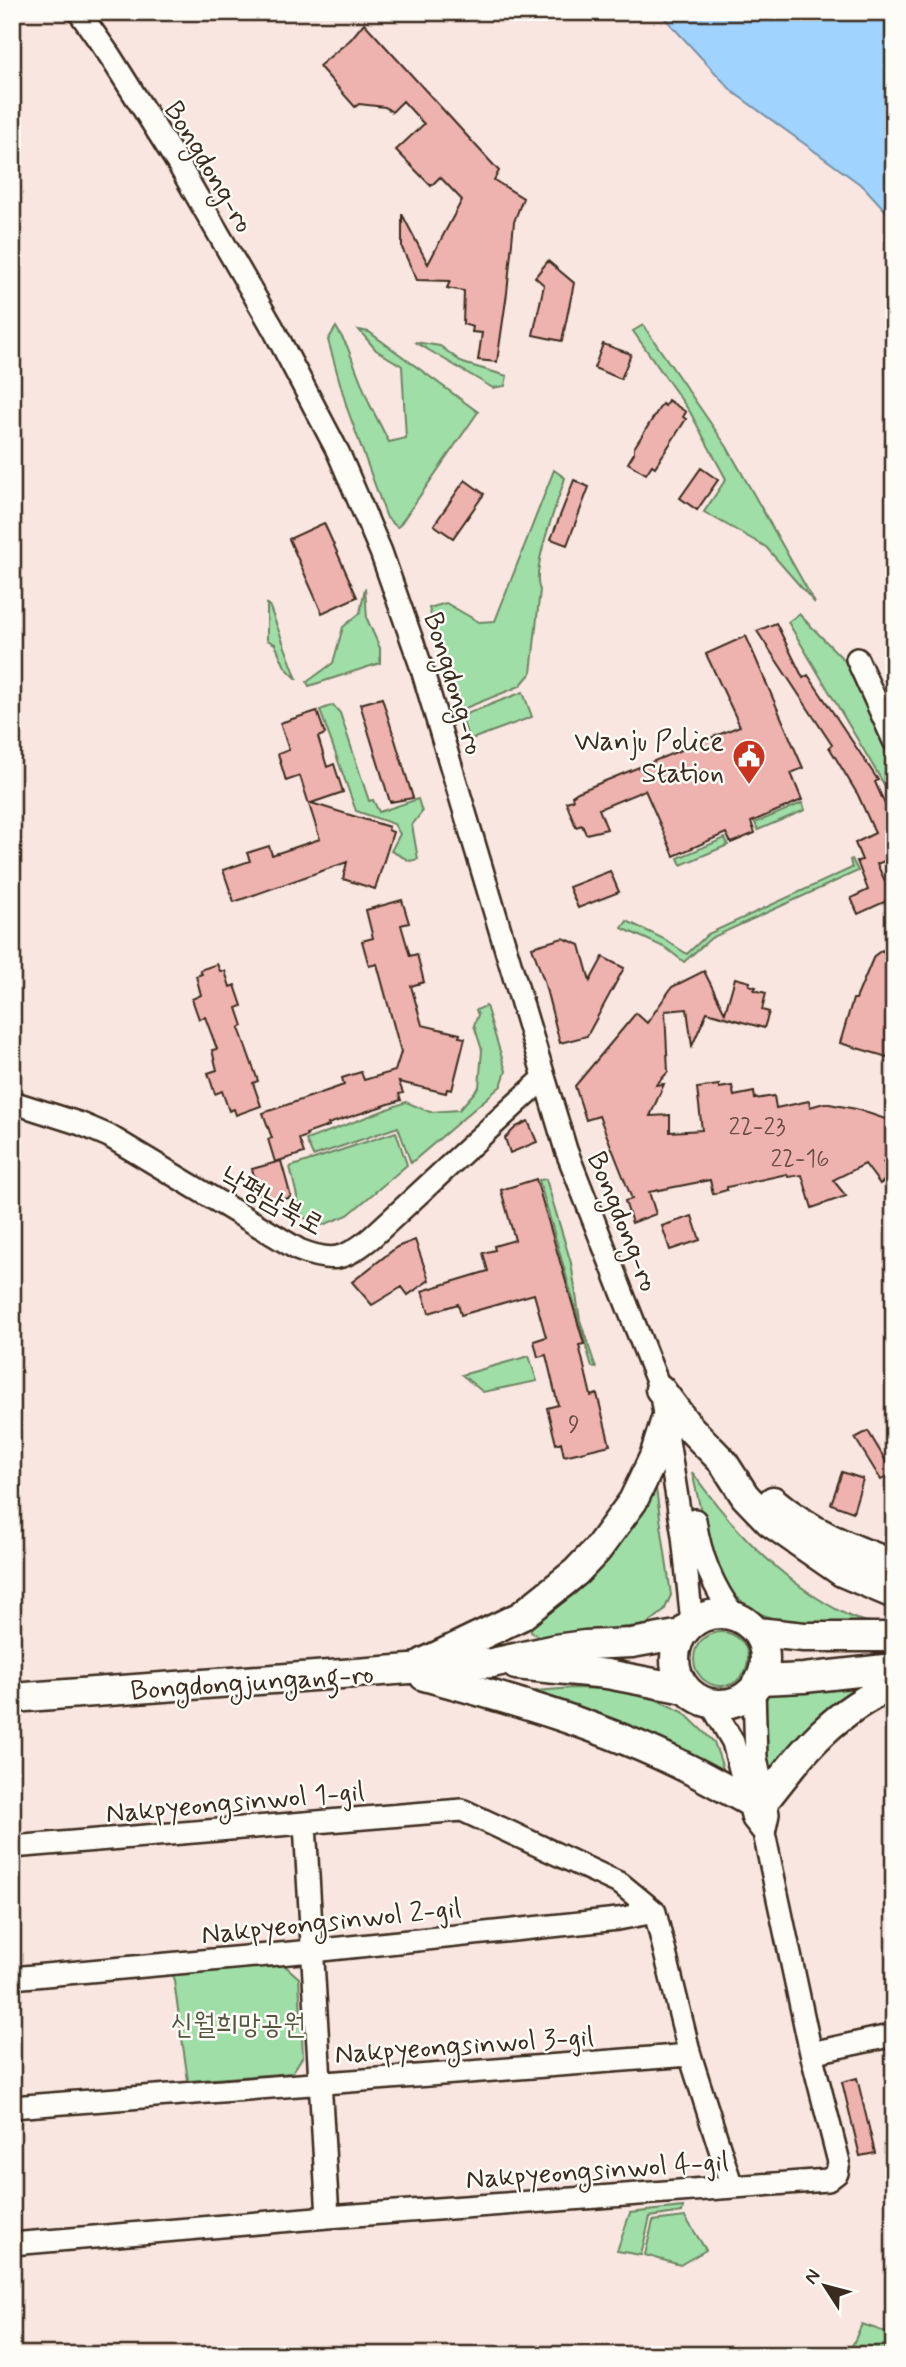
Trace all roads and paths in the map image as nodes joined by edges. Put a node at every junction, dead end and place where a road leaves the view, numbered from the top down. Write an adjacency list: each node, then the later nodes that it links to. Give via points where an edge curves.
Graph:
1 (79, 12): 4 (street, Bongdong-ro, via 180,166 312,399 360,500 418,656)
2 (857, 659): 3 (street)
3 (894, 741)
4 (544, 1079): 5 (street, 낙평남북로, via 371,1238 337,1258 318,1258 299,1250 109,1136); 6 (street, Bongdong-ro, via 566,1150)
5 (12, 1102)
6 (660, 1389): 7 (street, Bongdong-ro); 8 (street)
7 (666, 1419): 11 (street, Bongdong-ro, via 683,1445 702,1555 718,1594); 12 (street, Bongdong-ro, via 683,1536); 17 (street, via 633,1501 576,1572 521,1615)
8 (723, 1462): 9 (street, via 831,1540); 10 (street, via 770,1522 842,1572)
9 (894, 1564)
10 (894, 1594)
11 (734, 1615): 12 (street, Bongdongjungang-ro, via 705,1616); 13 (street)
12 (687, 1628): 15 (street, Bongdongjungang-ro, via 632,1643 555,1649); 20 (street, via 674,1662)
13 (757, 1632): 14 (street); 18 (street, via 765,1664)
14 (894, 1637)
15 (492, 1663): 17 (street, Bongdongjungang-ro); 20 (street, Bongdongjungang-ro, via 607,1674)
16 (894, 1668): 18 (street)
17 (404, 1671): 21 (street, Bongdongjungang-ro); 23 (street, via 573,1720)
18 (757, 1685): 22 (street, via 742,1699); 23 (street, Nakpyeongsinwol 4-gil)
19 (894, 1685): 23 (street, via 831,1722)
20 (685, 1689): 22 (street, Bongdongjungang-ro)
21 (12, 1698)
22 (711, 1704): 23 (street, Nakpyeongsinwol 4-gil, via 733,1742)
23 (757, 1801): 30 (street, Nakpyeongsinwol 4-gil, via 753,1819 764,1833)
24 (305, 1824): 25 (street, Nakpyeongsinwol 1-gil); 26 (street, Nakpyeongsinwol 1-gil, via 462,1810 621,1884); 27 (street)
25 (12, 1847)
26 (655, 1912): 27 (street, Nakpyeongsinwol 2-gil); 31 (street)
27 (312, 1951): 28 (street, Nakpyeongsinwol 2-gil); 32 (street)
28 (12, 1978)
29 (894, 2035): 30 (street)
30 (811, 2053): 34 (street, Nakpyeongsinwol 4-gil, via 839,2162 837,2173 828,2180)
31 (690, 2055): 32 (street, Nakpyeongsinwol 3-gil); 34 (street)
32 (320, 2082): 33 (street, Nakpyeongsinwol 3-gil); 35 (street)
33 (12, 2107)
34 (732, 2187): 35 (street, Nakpyeongsinwol 4-gil)
35 (327, 2217): 36 (street, Nakpyeongsinwol 4-gil)
36 (12, 2244)

